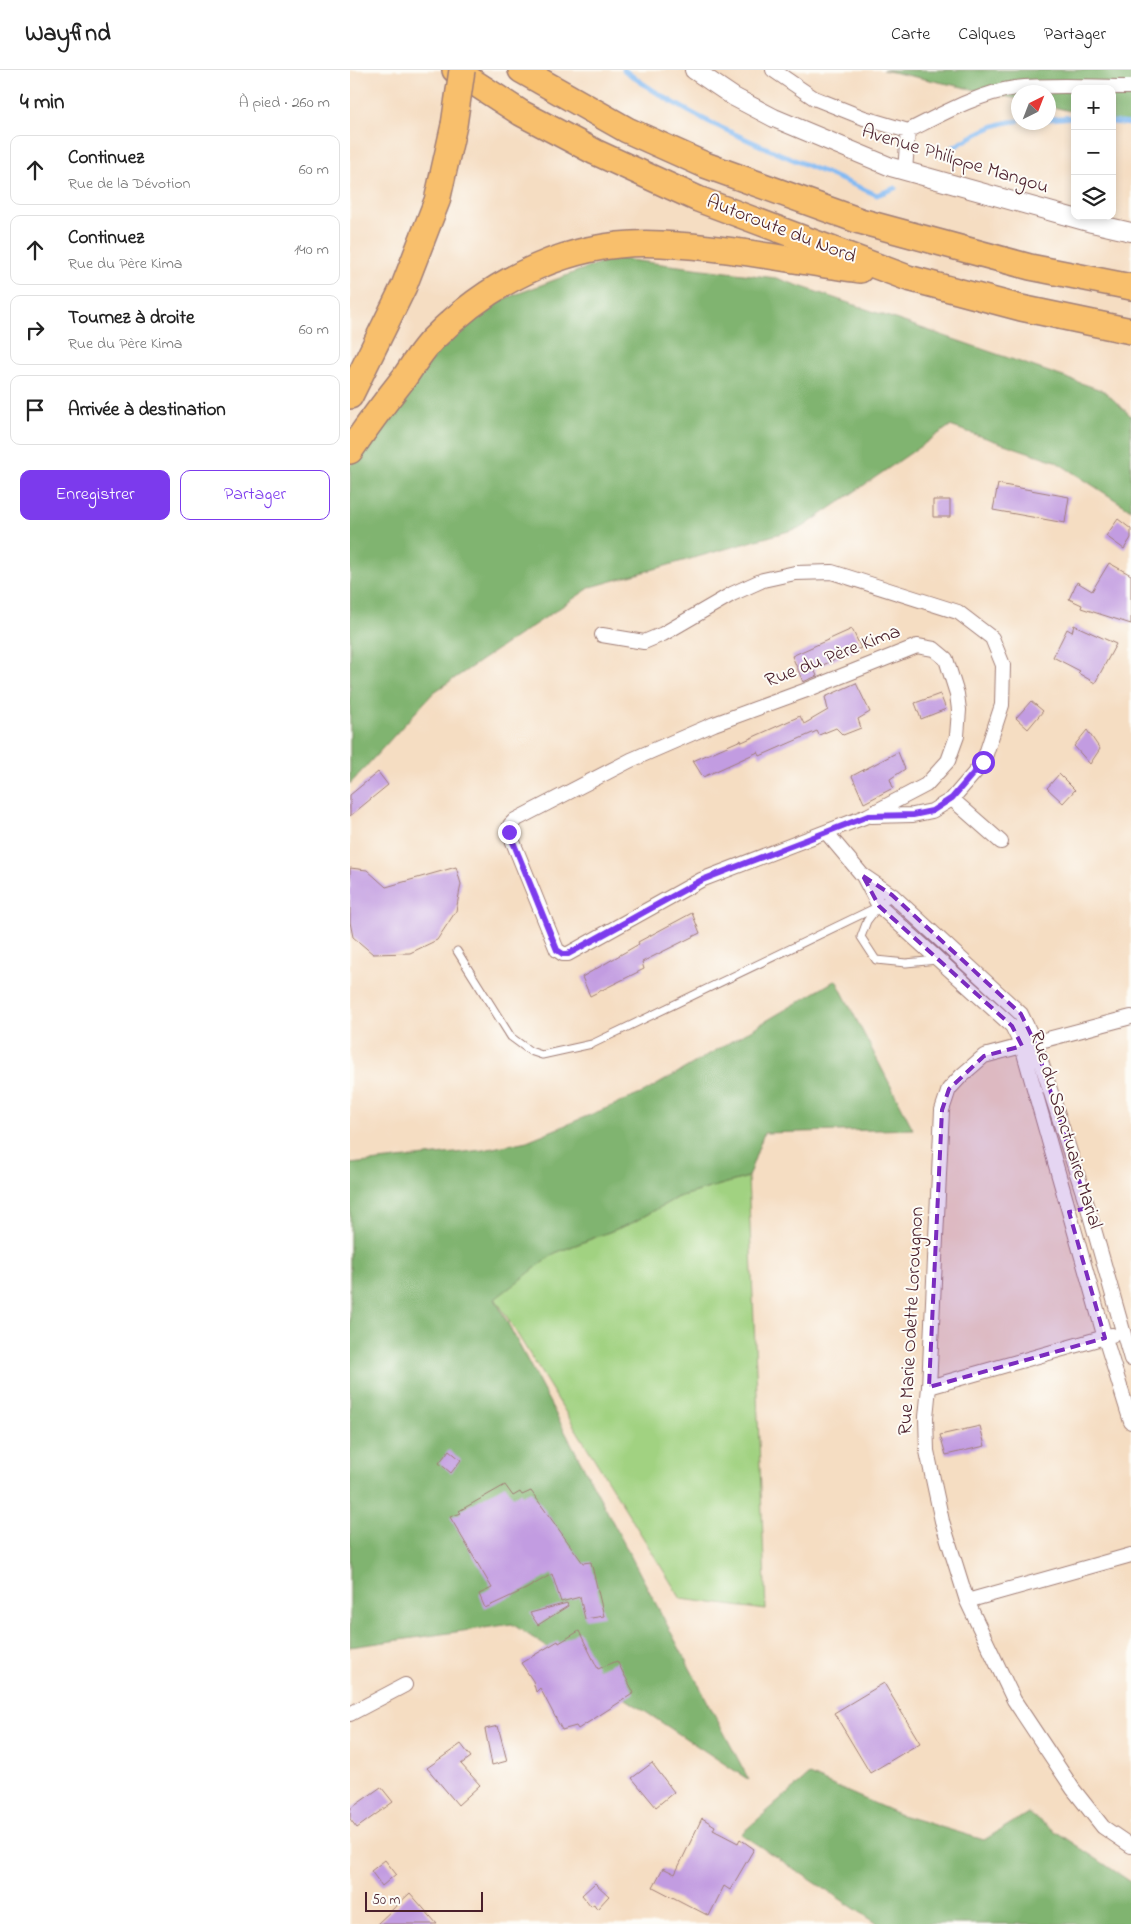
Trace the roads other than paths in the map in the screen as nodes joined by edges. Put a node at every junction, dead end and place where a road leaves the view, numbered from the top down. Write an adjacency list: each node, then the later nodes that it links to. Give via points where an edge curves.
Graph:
1 (455, 70): 10 (highway, Autoroute du Nord, via 521,113 595,152 698,199)
2 (462, 70): 13 (highway, bridge, via 437,201 404,286)
3 (521, 70): 11 (highway, Autoroute du Nord, via 627,130 688,158 860,221 1030,268)
4 (694, 70): 8 (street, Avenue Philippe Mangou, via 734,97 774,118)
5 (773, 70): 7 (street, via 814,98)
6 (1131, 87): 7 (street, via 1014,88 976,99)
7 (908, 132): 8 (street)
8 (905, 171): 9 (street, Avenue Philippe Mangou)
9 (1131, 232)
10 (908, 278): 12 (highway, Autoroute du Nord, via 1021,308); 14 (highway, via 715,249 659,244 614,246 569,254 530,269 493,289 463,311 432,340)
11 (1131, 286)
12 (1131, 330)
13 (350, 396)
14 (350, 451)
15 (602, 636): 16 (street, via 644,642 732,594 763,580 795,573 832,572 958,612 992,638 1002,665 1002,705 983,762)
16 (952, 798): 17 (street, via 932,811 913,815); 19 (street)
17 (868, 816): 18 (street, Rue du Père Kima); 18 (street, Rue du Père Kima, via 926,786 948,761 957,736 960,710 946,659 934,649 917,646 681,738 515,820 509,832 557,950 568,954 702,880)
18 (826, 832): 20 (street, Rue du Sanctuaire Marial)
19 (1001, 842)
20 (863, 876): 21 (street, Rue du Sanctuaire Marial); 22 (street, Rue du Sanctuaire Marial)
21 (892, 895): 22 (lane); 26 (street, Rue du Sanctuaire Marial, via 1021,1014)
22 (879, 906): 23 (lane, via 592,1044 542,1055 530,1052 511,1037); 24 (street, Rue du Sanctuaire Marial); 24 (lane, via 867,921 861,938 876,960 906,963)
23 (457, 951)
24 (938, 960): 26 (street, Rue du Sanctuaire Marial)
25 (1131, 1017): 26 (street, Rue Marie Odette Lorougnon)
26 (1028, 1044): 27 (street, Rue du Sanctuaire Marial); 28 (street, Rue du Sanctuaire Marial); 32 (street, Rue Marie Odette Lorougnon, via 984,1056 949,1089 942,1110)
27 (1088, 1208): 28 (street); 29 (street, Rue du Sanctuaire Marial)
28 (1069, 1212): 30 (street, Rue du Sanctuaire Marial)
29 (1127, 1329): 30 (street); 31 (street, Rue du Sanctuaire Marial)
30 (1105, 1338): 32 (street); 33 (street, Rue du Sanctuaire Marial)
31 (1131, 1359)
32 (929, 1387): 35 (street, Rue Marie Odette Lorougnon, via 926,1451 942,1521)
33 (1131, 1422)
34 (1131, 1555): 35 (street)
35 (967, 1601): 38 (street, Rue Marie Odette Lorougnon, via 1014,1700 1068,1781 1103,1827)
36 (405, 1685): 37 (street)
37 (350, 1714)
38 (1131, 1846)

